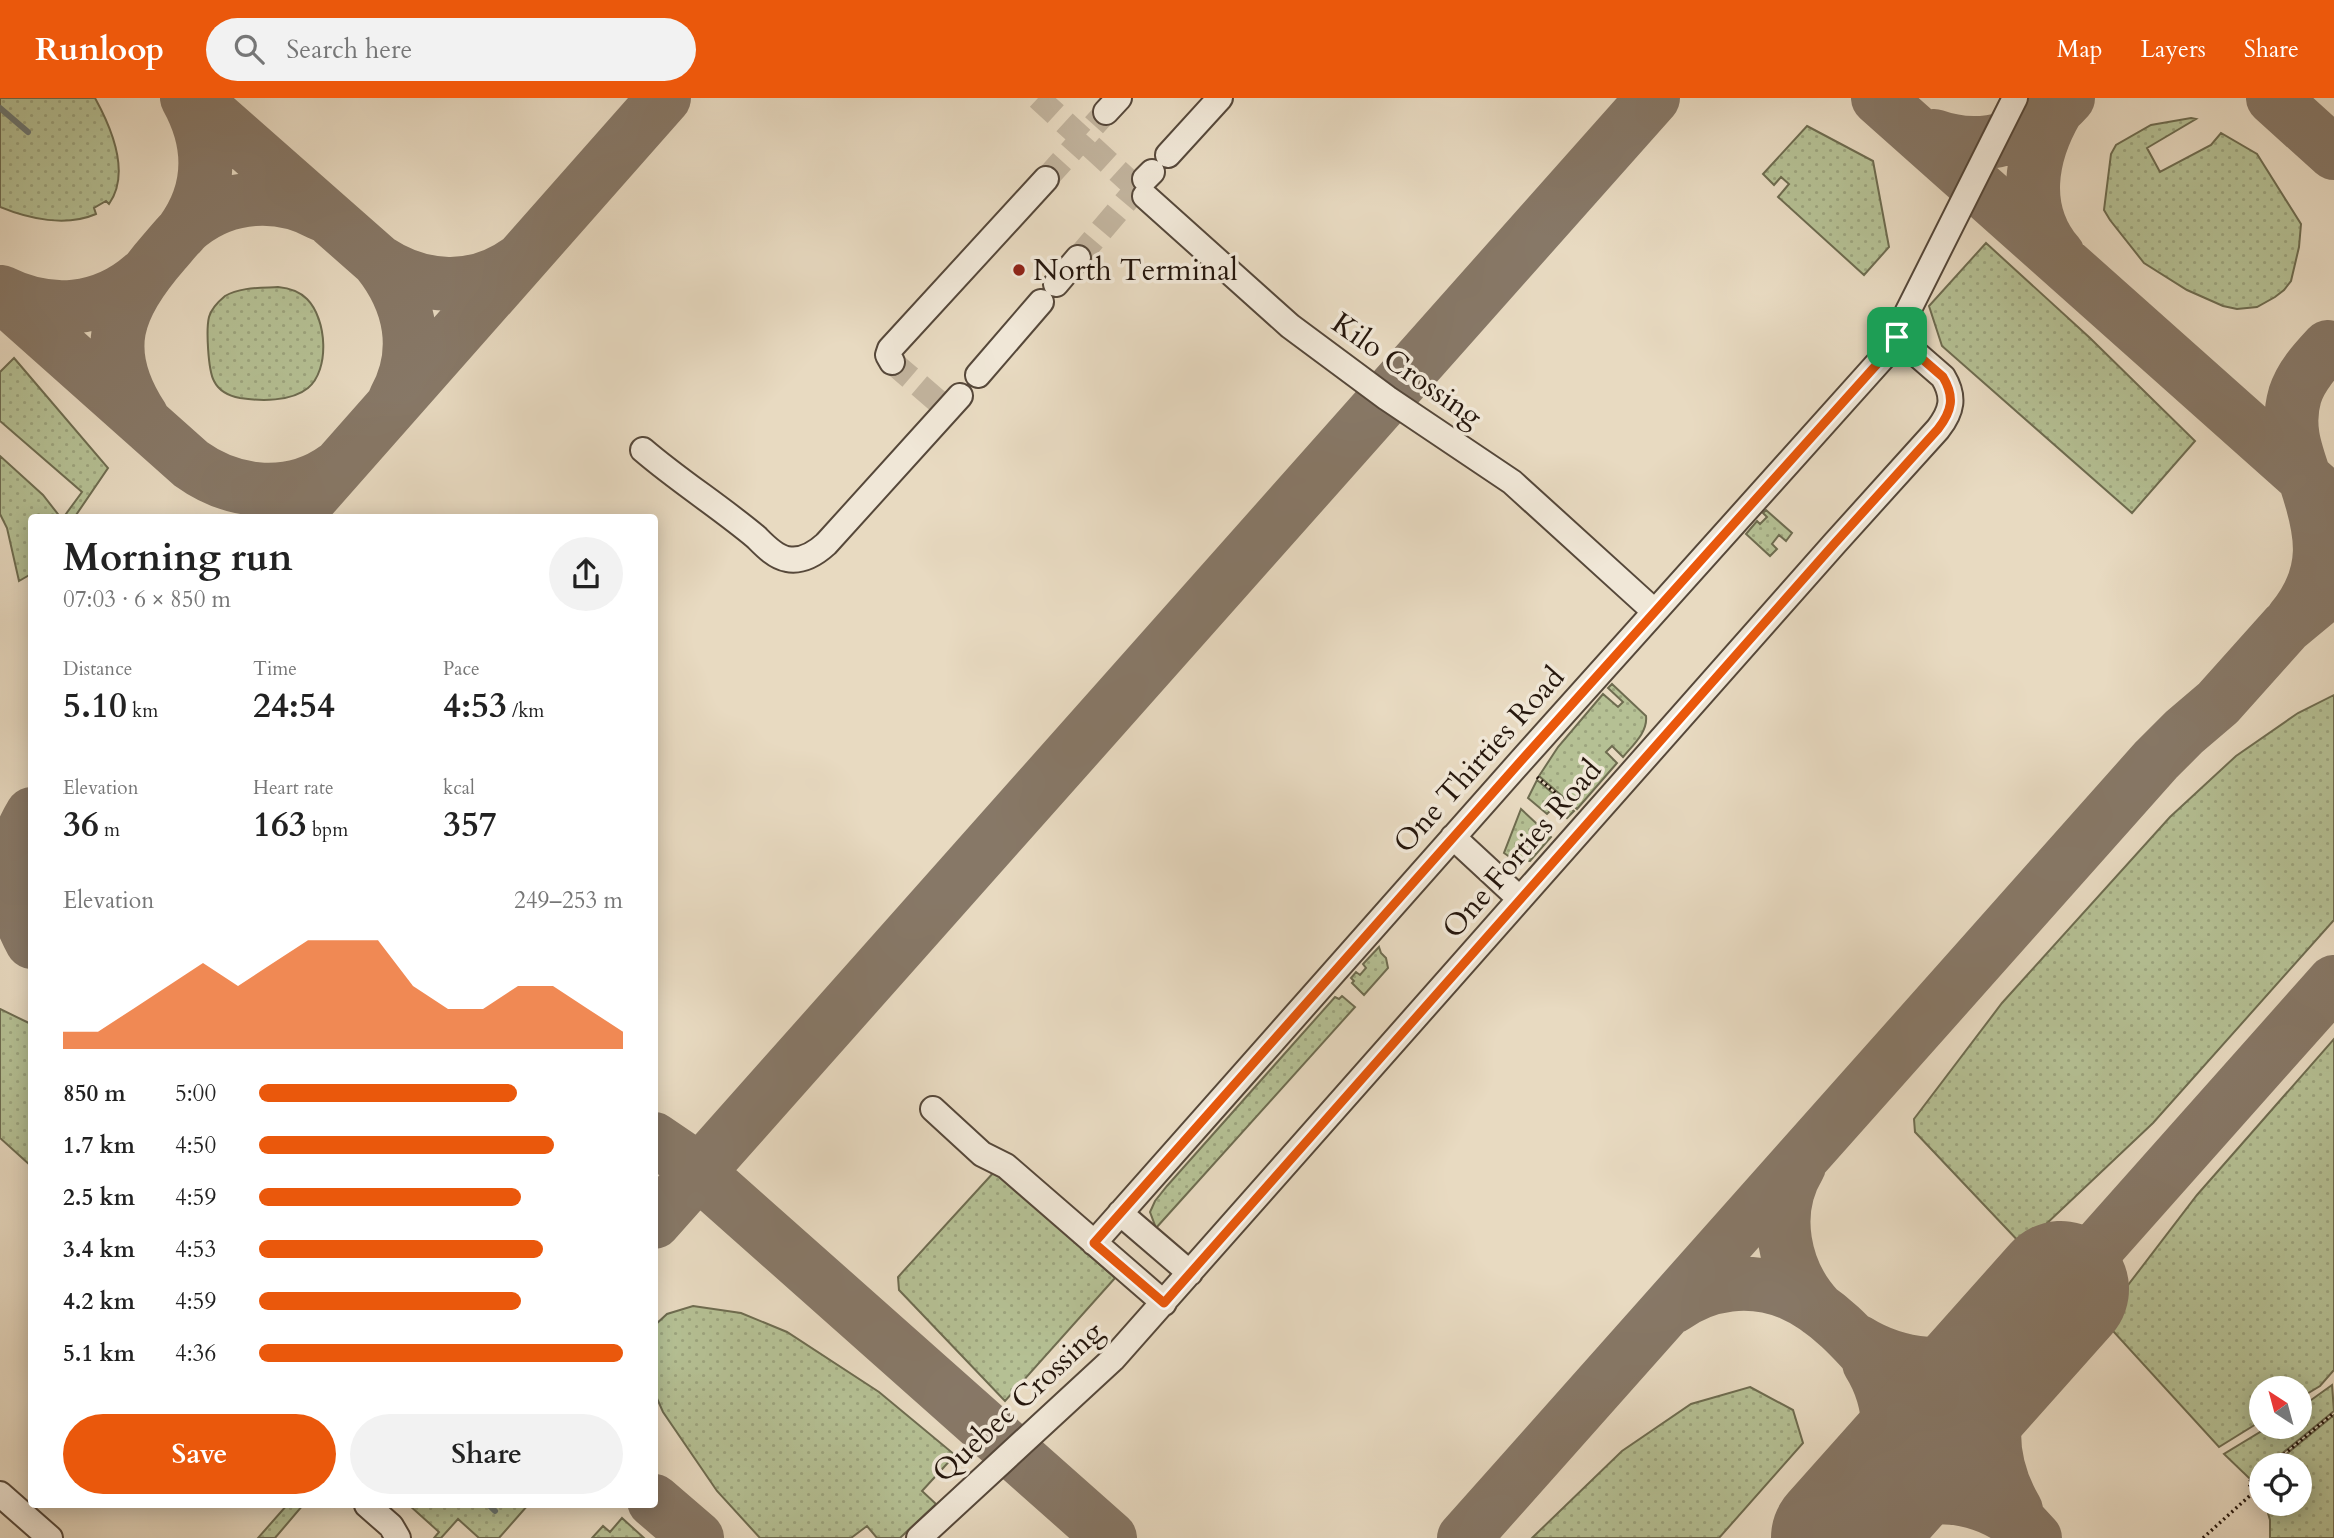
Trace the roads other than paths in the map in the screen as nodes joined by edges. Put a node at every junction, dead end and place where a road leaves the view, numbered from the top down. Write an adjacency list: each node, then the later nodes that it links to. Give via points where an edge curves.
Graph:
1 (1220, 98): 10 (lane, Kilo Crossing, via 1153,175 1281,318 1387,398 1499,472)
2 (2015, 98): 5 (lane, One Thirties Road)
3 (1046, 179): 6 (lane)
4 (1078, 258): 7 (lane)
5 (1901, 326): 10 (lane, One Thirties Road, via 1887,353); 12 (lane, One Forties Road, via 1948,386 1952,400 1948,415)
6 (891, 355)
7 (978, 375)
8 (948, 406): 9 (lane, via 826,544 799,559 776,555)
9 (643, 450)
10 (1654, 611): 11 (lane, One Thirties Road)
11 (1453, 838): 12 (lane); 14 (lane, One Thirties Road)
12 (1520, 899): 16 (lane, One Forties Road)
13 (933, 1109): 15 (lane)
14 (1120, 1213): 15 (lane, One Thirties Road); 16 (lane)
15 (1094, 1243): 17 (lane)
16 (1190, 1273): 17 (lane, One Forties Road)
17 (1164, 1303): 18 (lane, One Forties Road)
18 (1132, 1337): 23 (lane, Quebec Crossing)
19 (0, 1494): 21 (lane)
20 (370, 1508): 22 (lane)
21 (50, 1538)
22 (398, 1538)
23 (919, 1538)

